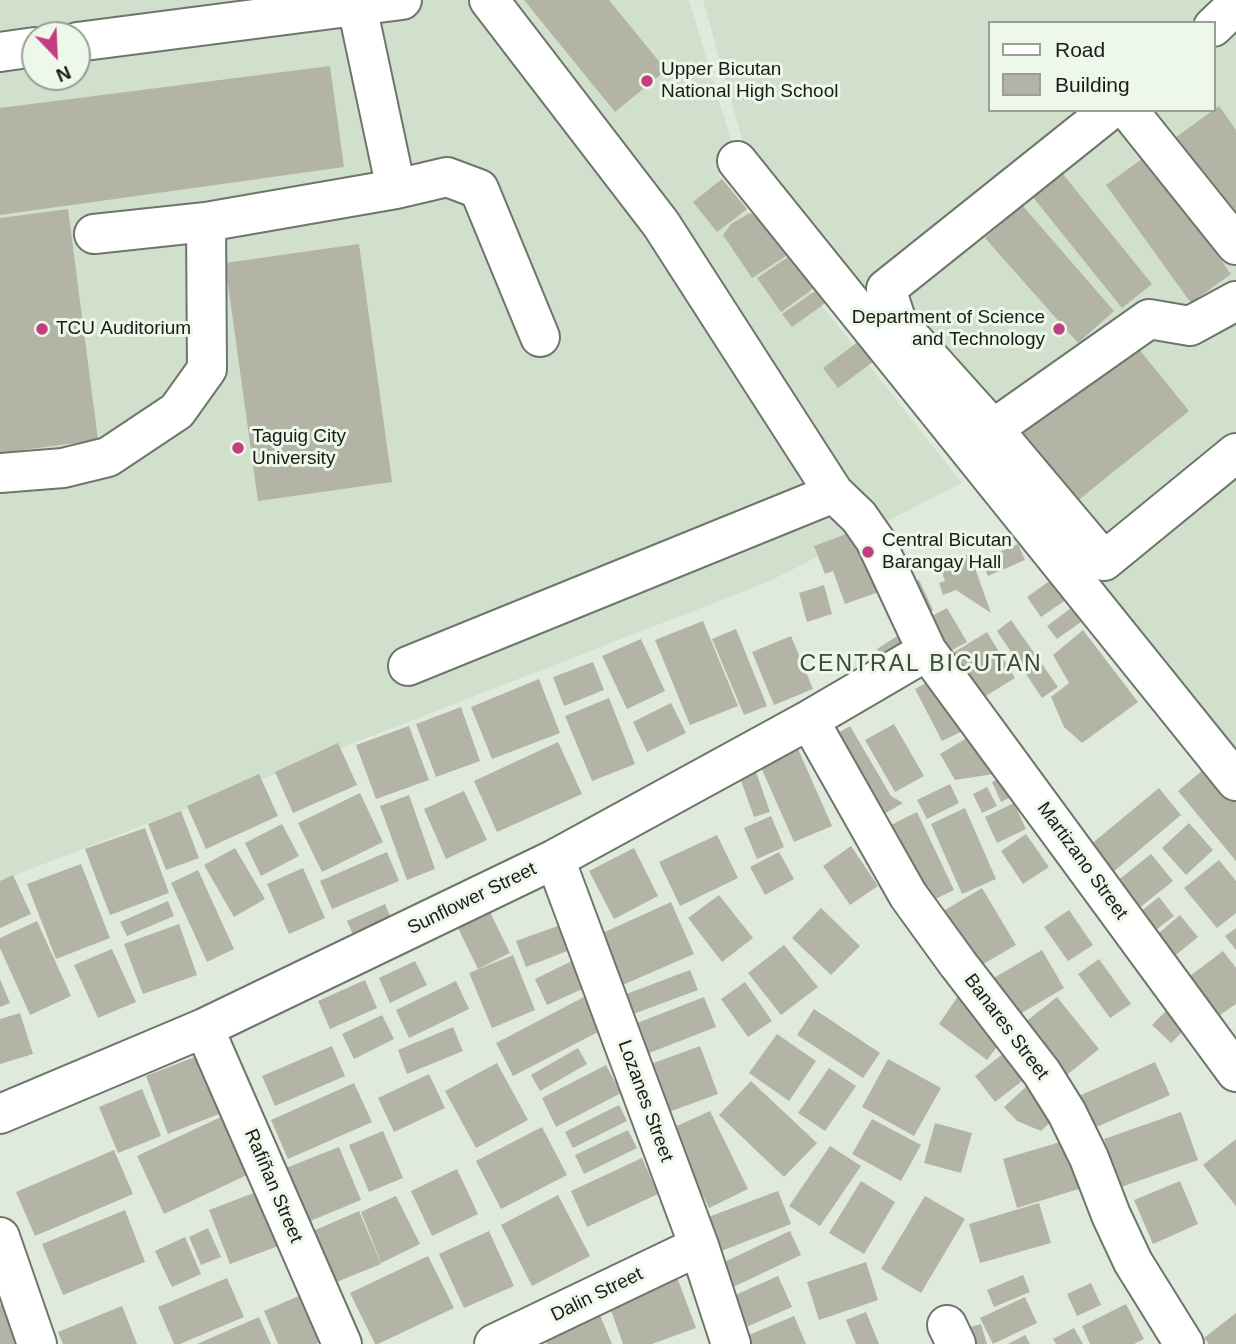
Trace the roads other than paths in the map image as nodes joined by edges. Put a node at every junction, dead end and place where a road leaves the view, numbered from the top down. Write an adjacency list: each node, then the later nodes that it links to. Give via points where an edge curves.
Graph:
1 (402, 0): 4 (street)
2 (489, 0): 21 (street, Martizano Street, via 662,224)
3 (1236, 5): 5 (street)
4 (357, 6): 6 (street); 12 (street)
5 (1215, 25)
6 (91, 40)
7 (21, 49): 8 (street)
8 (0, 52)
9 (1107, 112): 18 (street, via 886,289 897,322)
10 (1130, 112): 15 (street)
11 (737, 162): 25 (street)
12 (396, 189): 13 (street); 17 (street, via 446,177 479,189)
13 (206, 222): 14 (street); 20 (street, via 207,369 177,411 108,457 63,468)
14 (94, 234)
15 (1236, 245)
16 (1236, 301): 18 (street, via 1190,326 1149,319)
17 (540, 337)
18 (993, 429): 19 (street, via 1104,561)
19 (1236, 453)
20 (0, 473)
21 (834, 494): 22 (street, Martizano Street, via 875,540); 23 (street)
22 (927, 651): 24 (street, Sunflower Street); 28 (street, Martizano Street)
23 (408, 666)
24 (809, 720): 26 (street, Sunflower Street); 36 (street, Banares Street, via 908,895 1067,1113 1133,1262)
25 (1236, 781)
26 (555, 859): 27 (street, Sunflower Street); 31 (street, Lozanes Street)
27 (204, 1028): 29 (street, Sunflower Street); 33 (street, Rafiñan Street)
28 (1236, 1072)
29 (0, 1114)
30 (0, 1237): 32 (street)
31 (699, 1246): 34 (street, Dalin Street); 35 (street, Lozanes Street)
32 (37, 1344)
33 (342, 1344)
34 (494, 1344)
35 (731, 1344)
36 (1184, 1344)

